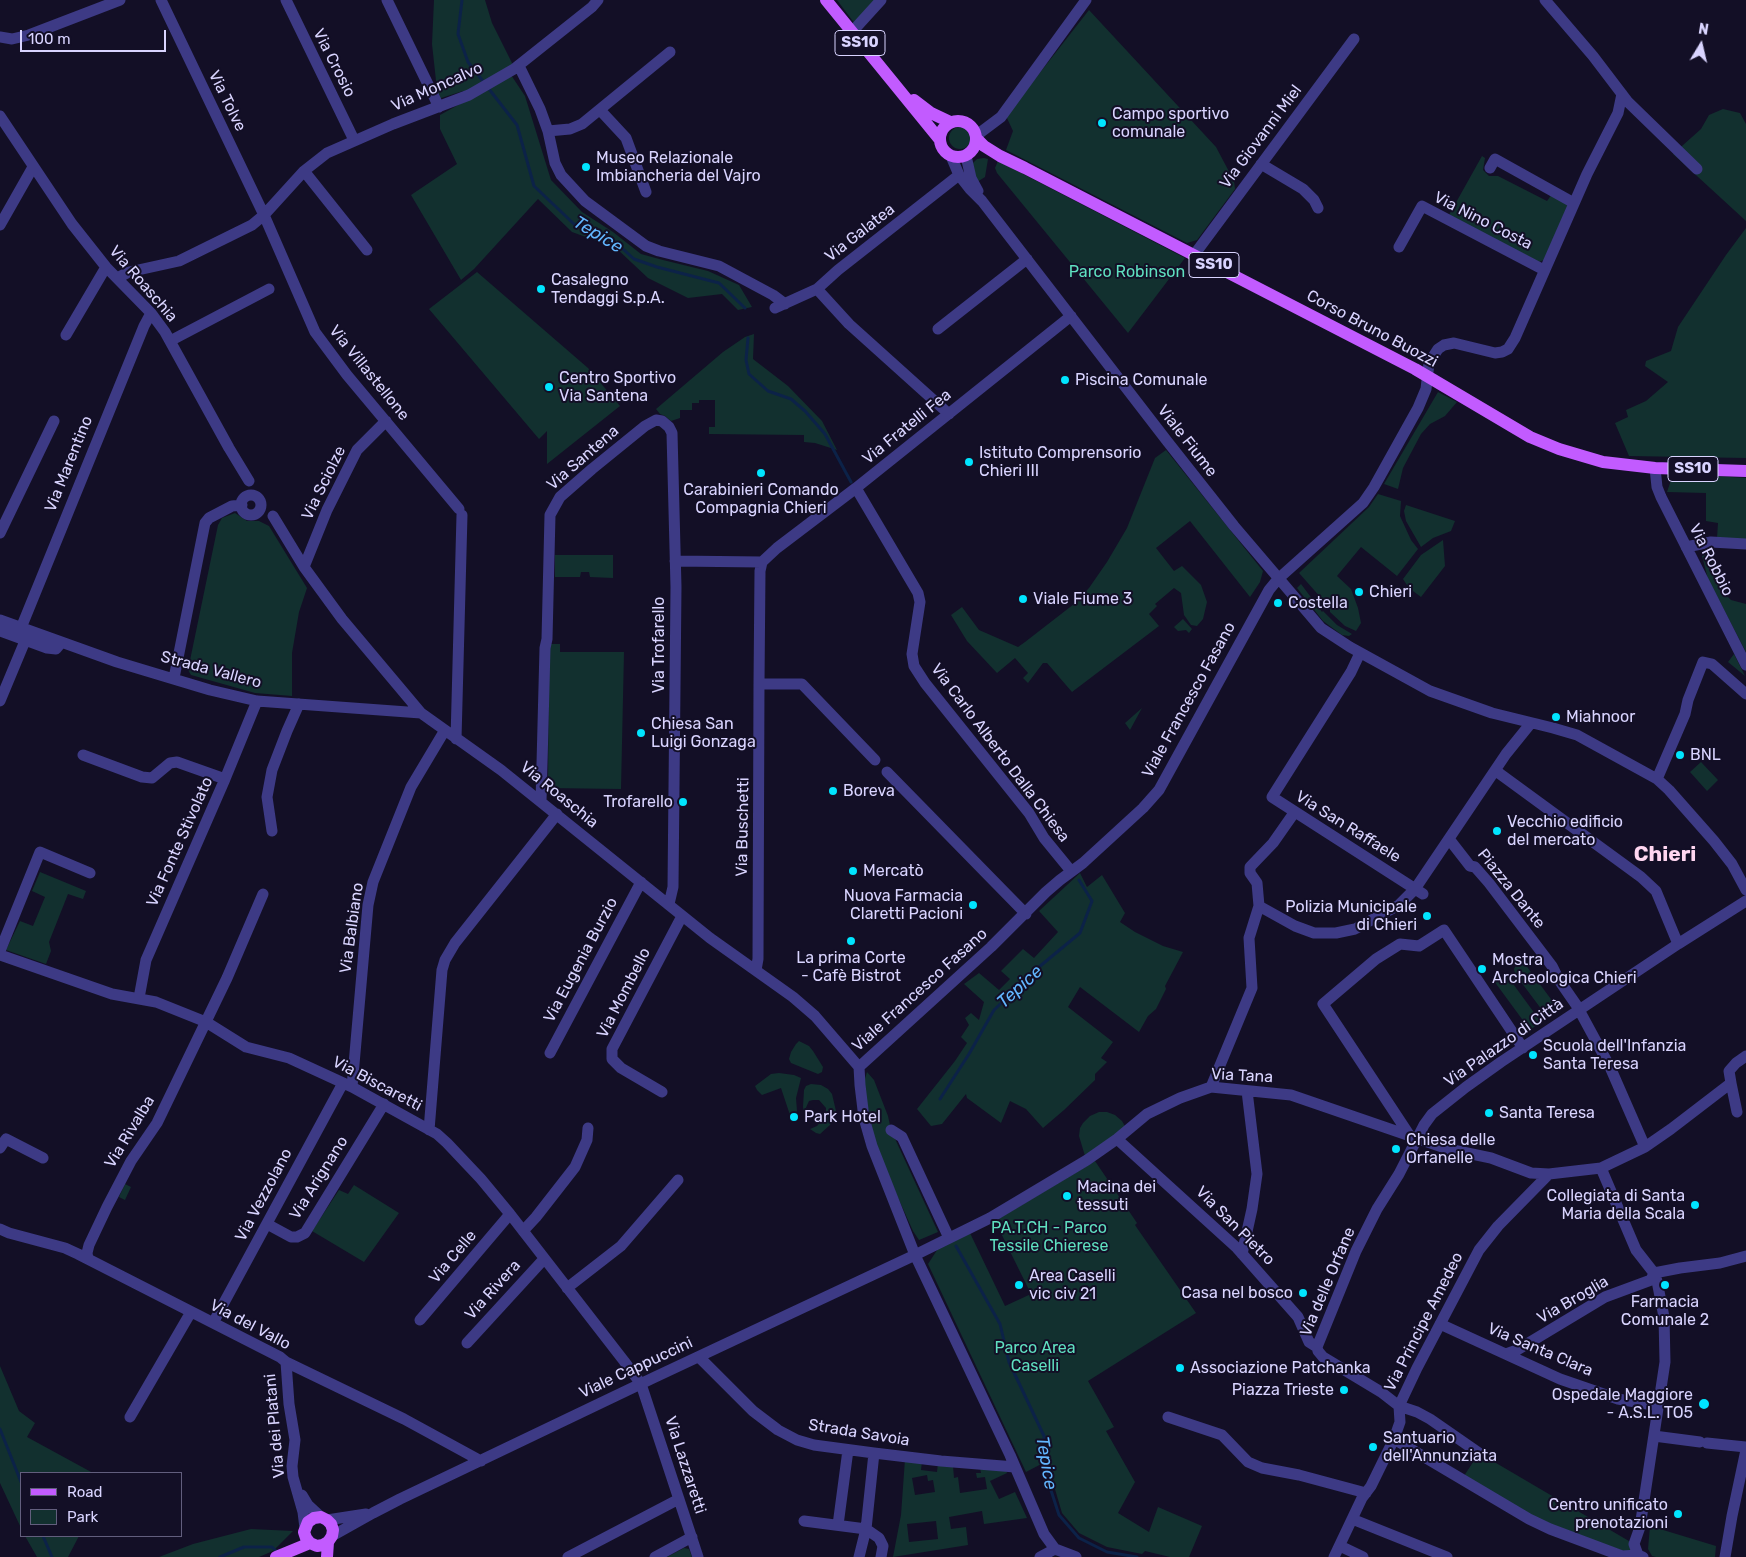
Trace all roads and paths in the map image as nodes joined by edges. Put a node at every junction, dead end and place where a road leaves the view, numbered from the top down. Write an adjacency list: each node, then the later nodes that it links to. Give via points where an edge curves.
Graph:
1 (120, 0): 11 (street, via 30,34 12,39)
2 (161, 0): 38 (street, Via Tolve)
3 (286, 0): 23 (street, Via Crosio)
4 (387, 0): 17 (street)
5 (598, 0): 14 (street, Via Moncalvo)
6 (826, 0): 10 (main road, SS10)
7 (881, 0): 10 (street)
8 (1086, 0): 22 (street, via 1001,117)
9 (1545, 0): 16 (street)
10 (851, 33): 15 (main road, SS10)
11 (0, 37)
12 (1354, 39): 29 (street, Via Giovanni Miel)
13 (670, 52): 18 (street)
14 (517, 68): 17 (street, Via Moncalvo); 21 (street, via 540,109)
15 (895, 86): 20 (main road, SS10, via 931,113); 24 (main road, SS10)
16 (1622, 94): 31 (street); 36 (street, via 1618,113)
17 (439, 107): 23 (street, Via Moncalvo)
18 (600, 110): 21 (street, via 570,129); 34 (street, via 626,138)
19 (0, 116): 30 (street, Via Roaschia)
20 (950, 122): 22 (main road, SS10, via 966,122); 24 (main road, via 941,132)
21 (548, 131): 48 (street, Via Galatea, via 561,175 585,201 646,246 719,266 773,294 780,306)
22 (977, 137): 25 (main road, via 973,150); 27 (main road, Corso Bruno Buozzi / SS10)
23 (354, 140): 32 (street, Via Moncalvo, via 327,153)
24 (940, 140): 26 (main road, SS10)
25 (967, 155): 26 (main road, SS10); 27 (main road, Corso Bruno Buozzi / SS10); 35 (street, Viale Fiume, via 971,178)
26 (951, 156): 33 (street, Viale Fiume)
27 (1000, 156): 42 (main road, Corso Bruno Buozzi / SS10)
28 (1490, 160): 36 (street)
29 (1261, 164): 37 (street, via 1303,190); 42 (street, Via Giovanni Miel)
30 (33, 167): 39 (street); 44 (street, Via Roaschia)
31 (1697, 169)
32 (304, 171): 38 (street, Via Moncalvo); 41 (street)
33 (959, 175): 35 (street, Viale Fiume); 48 (street, Via Galatea)
34 (646, 192)
35 (982, 201): 43 (street, Viale Fiume)
36 (1574, 204): 45 (street)
37 (1318, 208)
38 (264, 215): 46 (street, Via Moncalvo, via 252,225 179,261 129,272); 57 (street, Via Villastellone, via 315,332)
39 (0, 224)
40 (1399, 247): 45 (street, Via Nino Costa, via 1422,206)
41 (367, 250)
42 (1194, 254): 54 (main road, Corso Bruno Buozzi / SS10)
43 (1027, 259): 50 (street, Viale Fiume); 51 (street)
44 (106, 267): 46 (street, Via Roaschia); 52 (street)
45 (1544, 270): 54 (street, Viale Francesco Fasano, via 1508,349 1495,352 1454,343 1444,345 1429,362)
46 (117, 278): 49 (street, Via Roaschia)
47 (269, 289): 53 (street)
48 (817, 289): 55 (street, via 848,324)
49 (151, 313): 53 (street, Via Roaschia); 70 (street, Via Marentino)
50 (1071, 316): 55 (street, Via Fratelli Fea); 68 (street, Viale Fiume)
51 (938, 329)
52 (66, 335)
53 (170, 341): 61 (street, Via Roaschia, via 250,481)
54 (1427, 376): 58 (main road, Corso Bruno Buozzi / SS10, via 1530,436 1559,449 1603,462); 68 (street, Viale Francesco Fasano, via 1426,389 1418,408 1362,503)
55 (949, 414): 60 (street, Via Fratelli Fea)
56 (54, 421): 62 (street)
57 (386, 421): 67 (street, Via Sciolze, via 357,450 327,510); 85 (street, Via Villastellone, via 460,512)
58 (1655, 468): 59 (main road, Corso Bruno Buozzi / SS10); 64 (street, Via Robbio, via 1657,487)
59 (1746, 471)
60 (856, 488): 66 (street, Via Fratelli Fea); 97 (street, Via Carlo Alberto Dalla Chiesa, via 918,593 920,602 912,654 914,666)
61 (253, 503): 67 (street, Via Roaschia, via 273,516); 76 (street, via 232,506 208,518 203,528)
62 (0, 532)
63 (1746, 544): 64 (street, via 1711,542)
64 (1686, 547): 75 (street, Via Robbio)
65 (675, 561): 66 (street); 92 (street, Via Santena, via 672,434 666,424 656,420 560,497 550,515); 104 (street, Via Trofarello, via 673,887)
66 (762, 562): 77 (street, Via Buschetti)
67 (304, 567): 82 (street, Via Roaschia, via 342,619)
68 (1278, 579): 74 (street, Viale Fiume, via 1321,628); 97 (street, Viale Francesco Fasano, via 1159,790)
69 (0, 620): 70 (street, Strada Vallero)
70 (20, 628): 73 (street, Strada Vallero)
71 (0, 631): 72 (street)
72 (25, 641): 73 (street, via 56,649); 79 (street)
73 (61, 643): 76 (street, Strada Vallero)
74 (1360, 653): 83 (street, Viale Fiume, via 1430,691); 93 (street, Via San Raffaele, via 1272,798)
75 (1746, 665)
76 (174, 678): 80 (street, Strada Vallero)
77 (759, 684): 87 (street, via 802,684); 110 (street, Via Buschetti)
78 (1746, 694): 90 (street, via 1712,664 1703,662)
79 (0, 701)
80 (257, 701): 81 (street, Strada Vallero); 91 (street, Via Fonte Stivolato)
81 (299, 704): 82 (street, Strada Vallero); 95 (street, via 272,770 268,797)
82 (421, 713): 84 (street, Via Roaschia)
83 (1531, 723): 88 (street); 90 (street, Viale Fiume, via 1576,735)
84 (445, 730): 85 (street, Via Roaschia); 119 (street, Via Balbiano, via 411,787 373,882)
85 (456, 739): 92 (street, Via Roaschia)
86 (83, 755): 91 (street, via 142,777 152,778 170,763 177,762)
87 (875, 760)
88 (1496, 771): 96 (street); 108 (street, via 1656,891)
89 (887, 772): 106 (street)
90 (1657, 779): 100 (street, Viale Fiume, via 1714,841)
91 (225, 780): 111 (street, Via Fonte Stivolato, via 146,960)
92 (541, 802): 94 (street, Via Roaschia)
93 (1294, 813): 101 (street, Via San Raffaele); 105 (street, via 1250,867 1257,883)
94 (557, 814): 99 (street, Via Roaschia); 126 (street, via 445,960)
95 (272, 831)
96 (1449, 839): 101 (street); 112 (street, Piazza Dante, via 1470,866 1475,867 1489,883 1552,966)
97 (1071, 871): 106 (street, Viale Francesco Fasano)
98 (90, 873): 109 (street, via 40,852)
99 (641, 882): 104 (street, Via Roaschia); 115 (street, Via Eugenia Burzio)
100 (1746, 890)
101 (1419, 891): 105 (street, via 1355,929 1336,933 1314,933)
102 (263, 894): 113 (street, Via Rivalba)
103 (1746, 901): 108 (street, Via Palazzo di Città)
104 (669, 904): 107 (street, Via Roaschia)
105 (1259, 906): 120 (street, via 1249,938 1252,988)
106 (1026, 914): 117 (street, Viale Francesco Fasano)
107 (682, 916): 110 (street, Via Roaschia); 122 (street, Via Mombello, via 612,1049 612,1060 621,1068)
108 (1678, 944): 112 (street, Via Palazzo di Città)
109 (0, 953): 111 (street, Via Biscaretti, via 112,994)
110 (756, 970): 117 (street, Via Roaschia, via 807,1009)
111 (139, 998): 113 (street, Via Biscaretti)
112 (1580, 1010): 114 (street, Via Palazzo di Città); 130 (street, Piazza Dante, via 1610,1067)
113 (206, 1022): 119 (street, Via Biscaretti, via 246,1046 289,1058); 144 (street, Via Rivalba, via 157,1122 115,1192 89,1245)
114 (1522, 1048): 128 (street, Via Palazzo di Città, via 1432,1114); 128 (street, via 1444,930 1419,946 1400,944 1376,959 1323,1004)
115 (550, 1053)
116 (1746, 1056): 118 (street, via 1729,1070)
117 (859, 1067): 142 (street, Viale Francesco Fasano, via 864,1118 872,1146)
118 (1731, 1083): 124 (street); 130 (street, Via Tana)
119 (347, 1085): 123 (street, Via Biscaretti); 137 (street, Via Vezzolano)
120 (1211, 1087): 121 (street, Via Tana); 129 (street, Via Tana, via 1147,1114)
121 (1247, 1091): 128 (street, Via Tana, via 1290,1095); 141 (street, via 1257,1174)
122 (662, 1092)
123 (384, 1104): 126 (street, Via Biscaretti); 137 (street, Via Arignano, via 305,1233 291,1236)
124 (1737, 1112)
125 (588, 1128): 139 (street, via 587,1140 575,1167)
126 (428, 1130): 136 (street, Via Biscaretti, via 447,1143)
127 (891, 1130): 140 (street, via 902,1137)
128 (1414, 1138): 134 (street, Via Tana, via 1448,1150 1491,1158 1531,1173); 153 (street, Via delle Orfane, via 1400,1174 1377,1209 1356,1251)
129 (1117, 1139): 140 (street, Via Tana, via 990,1218); 141 (street, Via San Pietro)
130 (1644, 1147): 133 (street, Via Tana)
131 (0, 1148): 132 (street, via 6,1139)
132 (43, 1158)
133 (1601, 1168): 134 (street, Via Tana); 146 (street, via 1636,1250)
134 (1549, 1174): 151 (street, Via Principe Amedeo, via 1498,1226 1480,1250)
135 (678, 1180): 147 (street, via 621,1246)
136 (510, 1214): 139 (street, Via Biscaretti); 149 (street, Via Celle)
137 (267, 1224): 150 (street, Via Vezzolano)
138 (0, 1229): 144 (street, Via del Vallo, via 65,1248)
139 (522, 1231): 145 (street, Via Biscaretti)
140 (950, 1238): 142 (street, Via Tana)
141 (1242, 1254): 153 (street, Via San Pietro, via 1298,1317 1309,1342)
142 (915, 1255): 155 (street, Viale Cappuccini); 169 (street, Viale Francesco Fasano)
143 (1746, 1256): 146 (street)
144 (88, 1259): 148 (street, Via del Vallo)
145 (544, 1259): 147 (street, Via Biscaretti); 152 (street, Via Rivera)
146 (1654, 1273): 154 (street, Via Broglia, via 1651,1280 1592,1304); 159 (street, via 1664,1317 1665,1362)
147 (567, 1288): 157 (street, Via Biscaretti)
148 (191, 1312): 150 (street, Via del Vallo); 161 (street)
149 (420, 1320)
150 (213, 1323): 156 (street, Via del Vallo)
151 (1440, 1324): 154 (street, Via Santa Clara); 158 (street, Via Principe Amedeo)
152 (467, 1343)
153 (1316, 1347): 158 (street, Via delle Orfane, via 1321,1356)
154 (1506, 1354): 159 (street, Via Santa Clara, via 1560,1379 1618,1399)
155 (699, 1357): 157 (street, Viale Cappuccini); 165 (street, Strada Savoia, via 753,1411 778,1430 814,1445)
156 (286, 1362): 168 (street, Via del Vallo, via 404,1419); 171 (street, Via dei Platani, via 295,1440 293,1472)
157 (641, 1384): 168 (street, Viale Cappuccini); 173 (street, Via Lazzaretti)
158 (1399, 1406): 163 (street, Via Principe Amedeo, via 1400,1422); 167 (street, Via delle Orfane, via 1430,1419)
159 (1659, 1406): 162 (street)
160 (1168, 1416): 172 (street, via 1222,1435 1248,1462 1262,1468)
161 (130, 1417)
162 (1654, 1436): 164 (street); 184 (street)
163 (1394, 1439): 172 (street, Via Principe Amedeo); 184 (street, via 1550,1529 1622,1556)
164 (1746, 1449): 170 (street)
165 (848, 1450): 166 (street, Strada Savoia); 178 (street)
166 (874, 1453): 169 (street, Strada Savoia); 179 (street)
167 (1478, 1453)
168 (480, 1461): 174 (street, Viale Cappuccini)
169 (1015, 1467): 183 (street, Viale Francesco Fasano, via 1044,1534)
170 (1744, 1472): 196 (street)
171 (297, 1488): 175 (street, Via dei Platani, via 308,1505); 181 (street, Via dei Platani)
172 (1366, 1493): 176 (street, Via Principe Amedeo)
173 (679, 1498): 180 (street, Via Lazzaretti); 186 (street)
174 (373, 1513): 175 (street, Viale Cappuccini); 181 (street, Viale Cappuccini)
175 (324, 1519): 181 (main road, via 314,1518 308,1522); 181 (main road, via 333,1530)
176 (1352, 1519): 182 (street, Via Principe Amedeo); 195 (street)
177 (804, 1521): 178 (street)
178 (838, 1525): 179 (street)
179 (866, 1529): 189 (street); 190 (street, via 879,1538 883,1546)
180 (692, 1537): 187 (street); 188 (street, Via Lazzaretti)
181 (306, 1544): 185 (main road)
182 (1340, 1546): 193 (street, Via Principe Amedeo); 194 (street)
183 (1056, 1549): 191 (street); 192 (street)
184 (1638, 1552)
185 (327, 1557)
186 (568, 1557)
187 (655, 1557)
188 (698, 1557)
189 (859, 1557)
190 (881, 1557)
191 (1040, 1557)
192 (1076, 1557)
193 (1334, 1557)
194 (1363, 1557)
195 (1447, 1557)
196 (1725, 1557)

